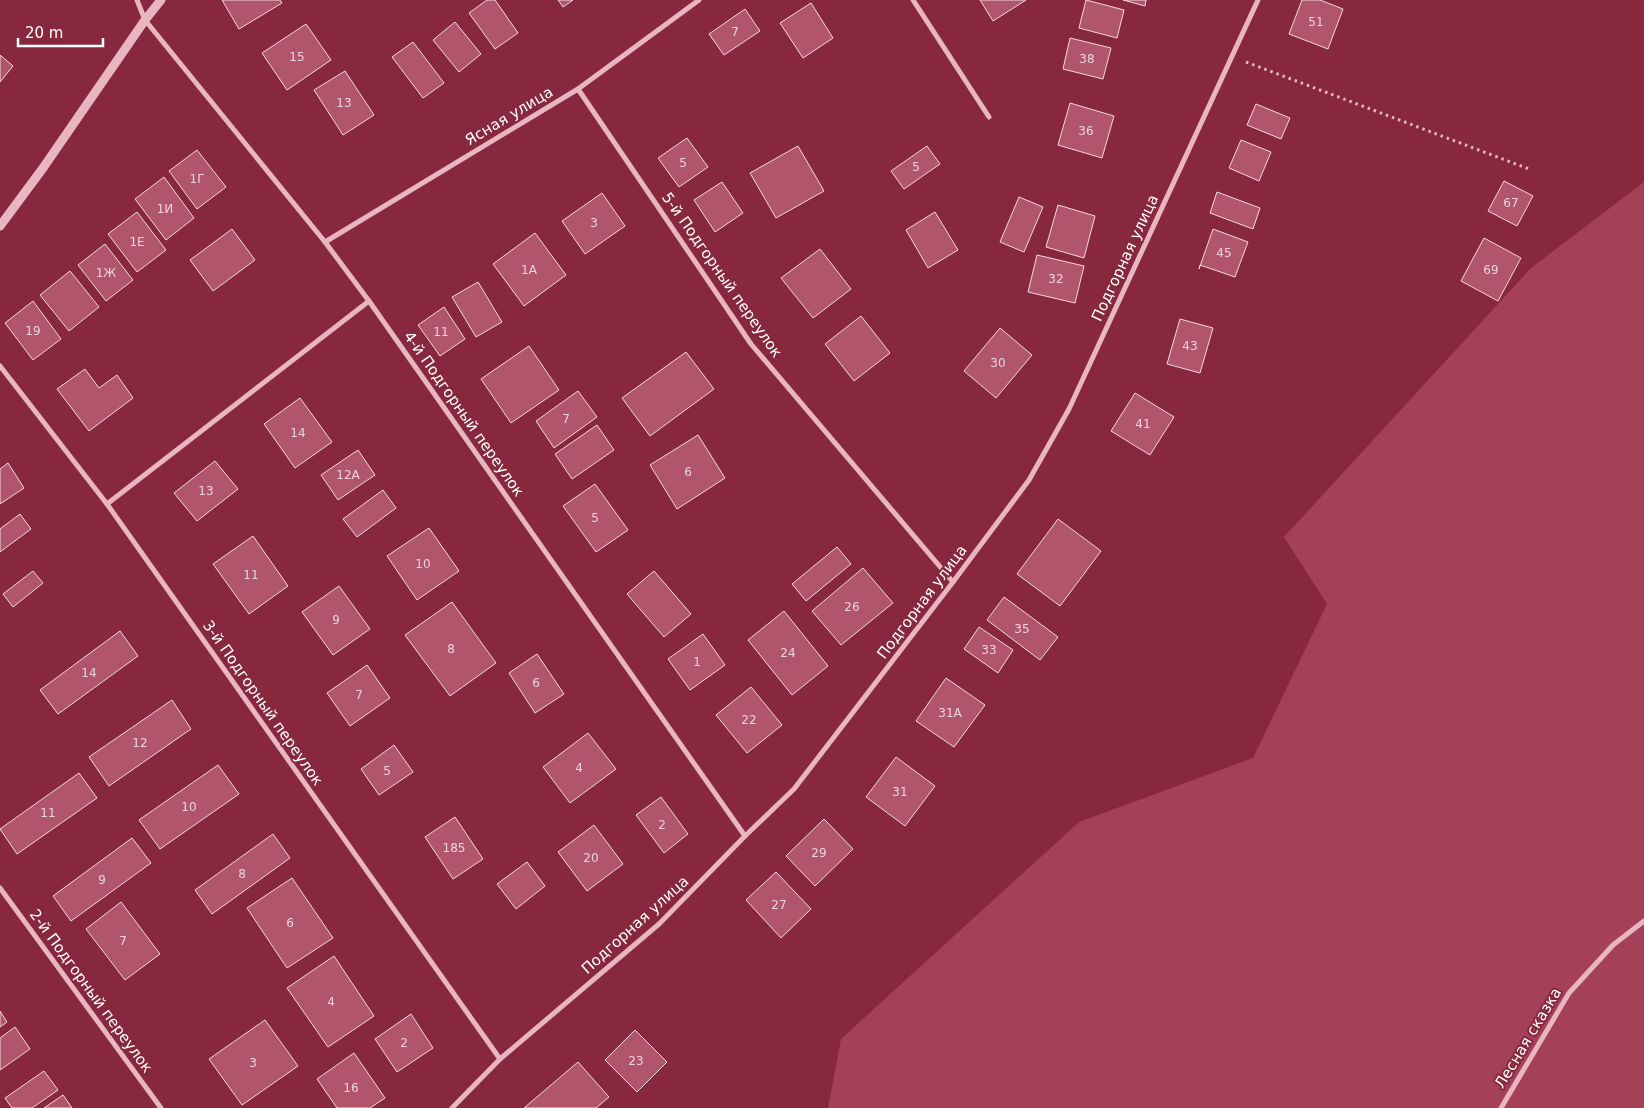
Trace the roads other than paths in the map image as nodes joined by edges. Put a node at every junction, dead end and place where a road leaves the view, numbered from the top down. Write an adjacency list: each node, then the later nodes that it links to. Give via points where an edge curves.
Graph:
1 (137, 0): 6 (street, 4-й Подгорный переулок)
2 (161, 0): 6 (street)
3 (699, 0): 7 (street, Ясная улица)
4 (913, 0): 8 (street)
5 (1258, 0): 14 (street, Подгорная улица, via 1069,409 1029,480)
6 (145, 20): 9 (street); 10 (street, 4-й Подгорный переулок)
7 (578, 89): 10 (street, Ясная улица); 14 (street, 5-й Подгорный переулок, via 751,344)
8 (989, 117)
9 (0, 226)
10 (325, 242): 11 (street, 4-й Подгорный переулок)
11 (369, 301): 13 (street); 15 (street, 4-й Подгорный переулок)
12 (0, 366): 13 (street, 3-й Подгорный переулок)
13 (107, 504): 18 (street, 3-й Подгорный переулок)
14 (953, 582): 15 (street, Подгорная улица, via 794,789)
15 (745, 836): 18 (street, Подгорная улица, via 659,924)
16 (0, 888): 19 (street, 2-й Подгорный переулок)
17 (1644, 921): 21 (street, Лесная сказка, via 1613,945 1568,993)
18 (500, 1059): 20 (street, Подгорная улица)
19 (161, 1108)
20 (452, 1108)
21 (1501, 1108)

